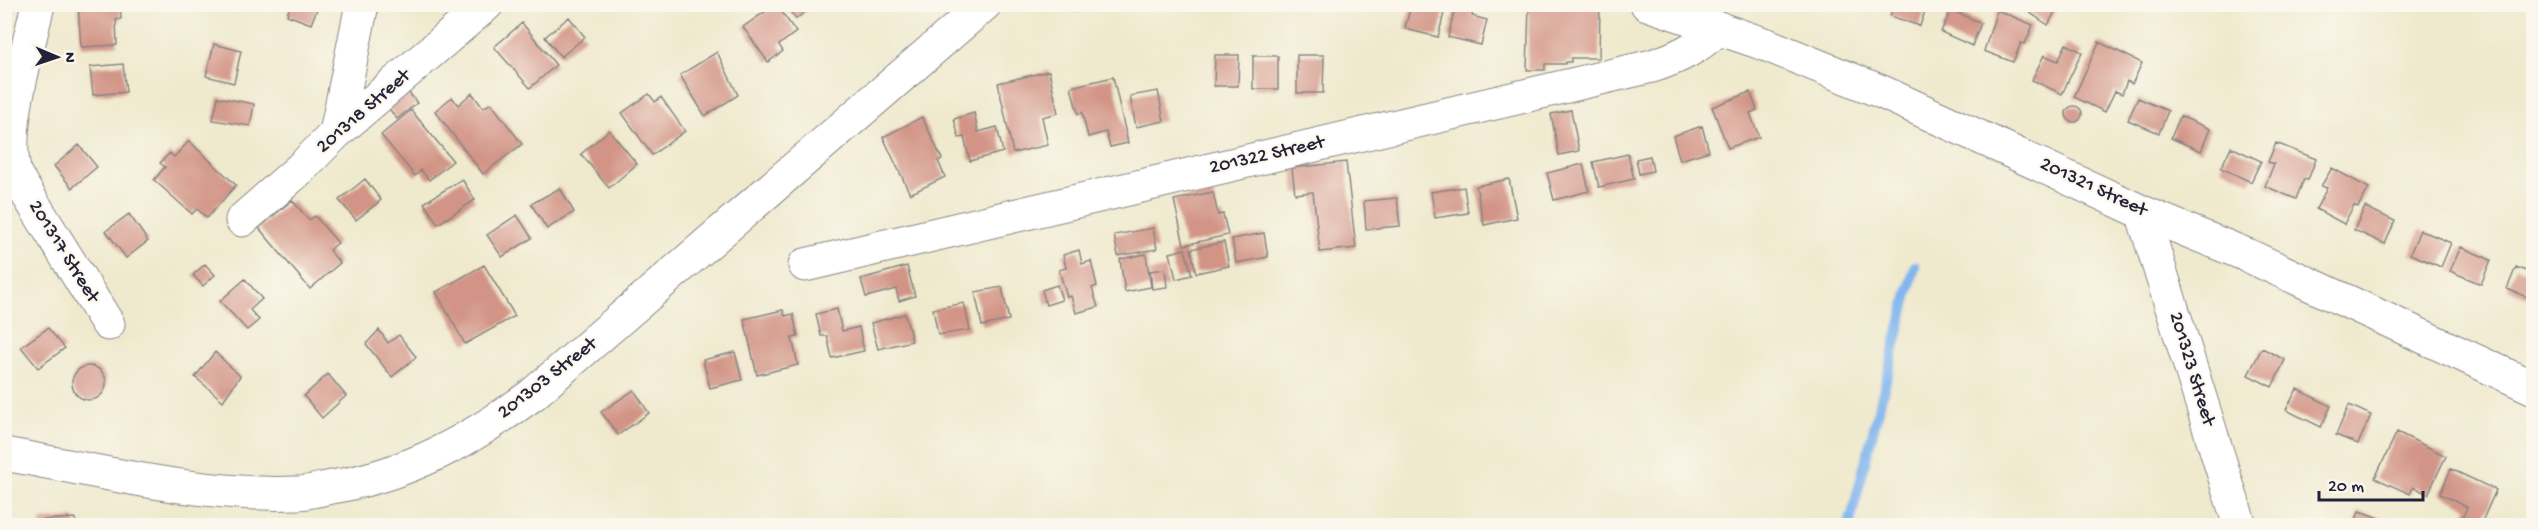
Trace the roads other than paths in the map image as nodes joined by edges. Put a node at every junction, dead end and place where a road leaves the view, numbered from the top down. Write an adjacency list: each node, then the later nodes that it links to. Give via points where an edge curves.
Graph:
1 (38, 4): 11 (street, 201317 Street, via 14,124 12,163 15,174)
2 (362, 4): 7 (street)
3 (487, 4): 7 (street, 201318 Street)
4 (985, 4): 13 (street, 201303 Street, via 541,388 498,420 444,452 354,484 298,493 206,490)
5 (1647, 4): 6 (street, 201321 Street)
6 (1719, 28): 8 (street, 201321 Street, via 1882,92); 10 (street, 201322 Street, via 1698,46 1652,66)
7 (336, 133): 9 (street, 201318 Street)
8 (2142, 212): 12 (street, 201321 Street, via 2249,256); 14 (street, 201323 Street)
9 (242, 220)
10 (805, 265)
11 (108, 324)
12 (2534, 388)
13 (4, 454)
14 (2240, 525)

